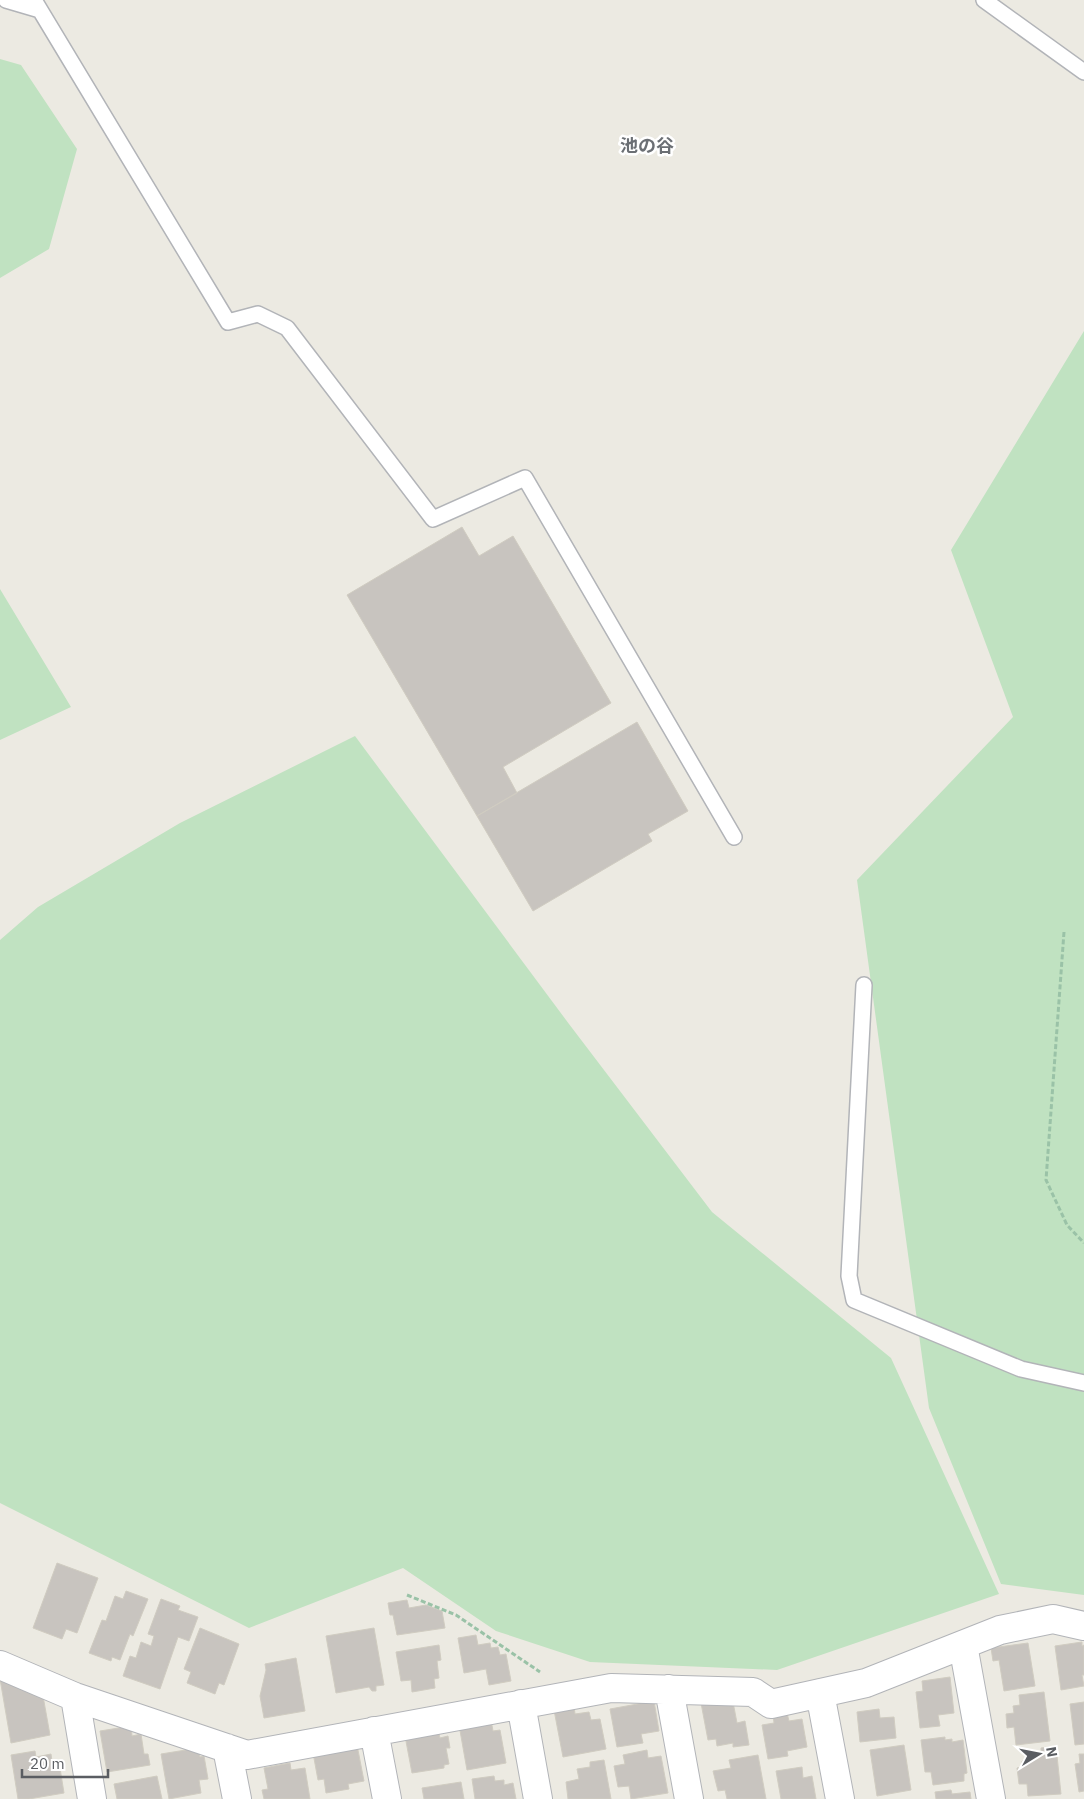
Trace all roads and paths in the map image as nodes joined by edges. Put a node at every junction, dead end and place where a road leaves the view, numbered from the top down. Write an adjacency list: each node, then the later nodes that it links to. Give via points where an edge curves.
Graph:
1 (6, 0): 3 (lane)
2 (984, 0): 4 (lane)
3 (37, 5): 5 (lane, via 228,322 258,314 287,328 433,519 525,478)
4 (1084, 72)
5 (734, 837)
6 (1064, 932): 8 (path, via 1046,1180 1067,1225)
7 (864, 985): 9 (lane, via 849,1276 854,1300 1021,1370)
8 (1084, 1242)
9 (1084, 1384)
10 (407, 1595): 16 (path, via 456,1615)
11 (1084, 1626): 12 (street, via 1053,1619 1000,1630)
12 (962, 1644): 15 (street, via 866,1683); 27 (street)
13 (0, 1665): 17 (street)
14 (669, 1689): 15 (street, via 753,1692 771,1704); 16 (street, via 611,1688); 25 (street)
15 (820, 1693): 26 (street)
16 (574, 1694): 18 (street)
17 (75, 1697): 20 (street); 21 (street)
18 (521, 1704): 19 (street); 24 (street)
19 (374, 1731): 20 (street, via 248,1755); 23 (street)
20 (227, 1748): 22 (street)
21 (92, 1799)
22 (237, 1799)
23 (387, 1799)
24 (538, 1799)
25 (689, 1799)
26 (840, 1799)
27 (991, 1799)

